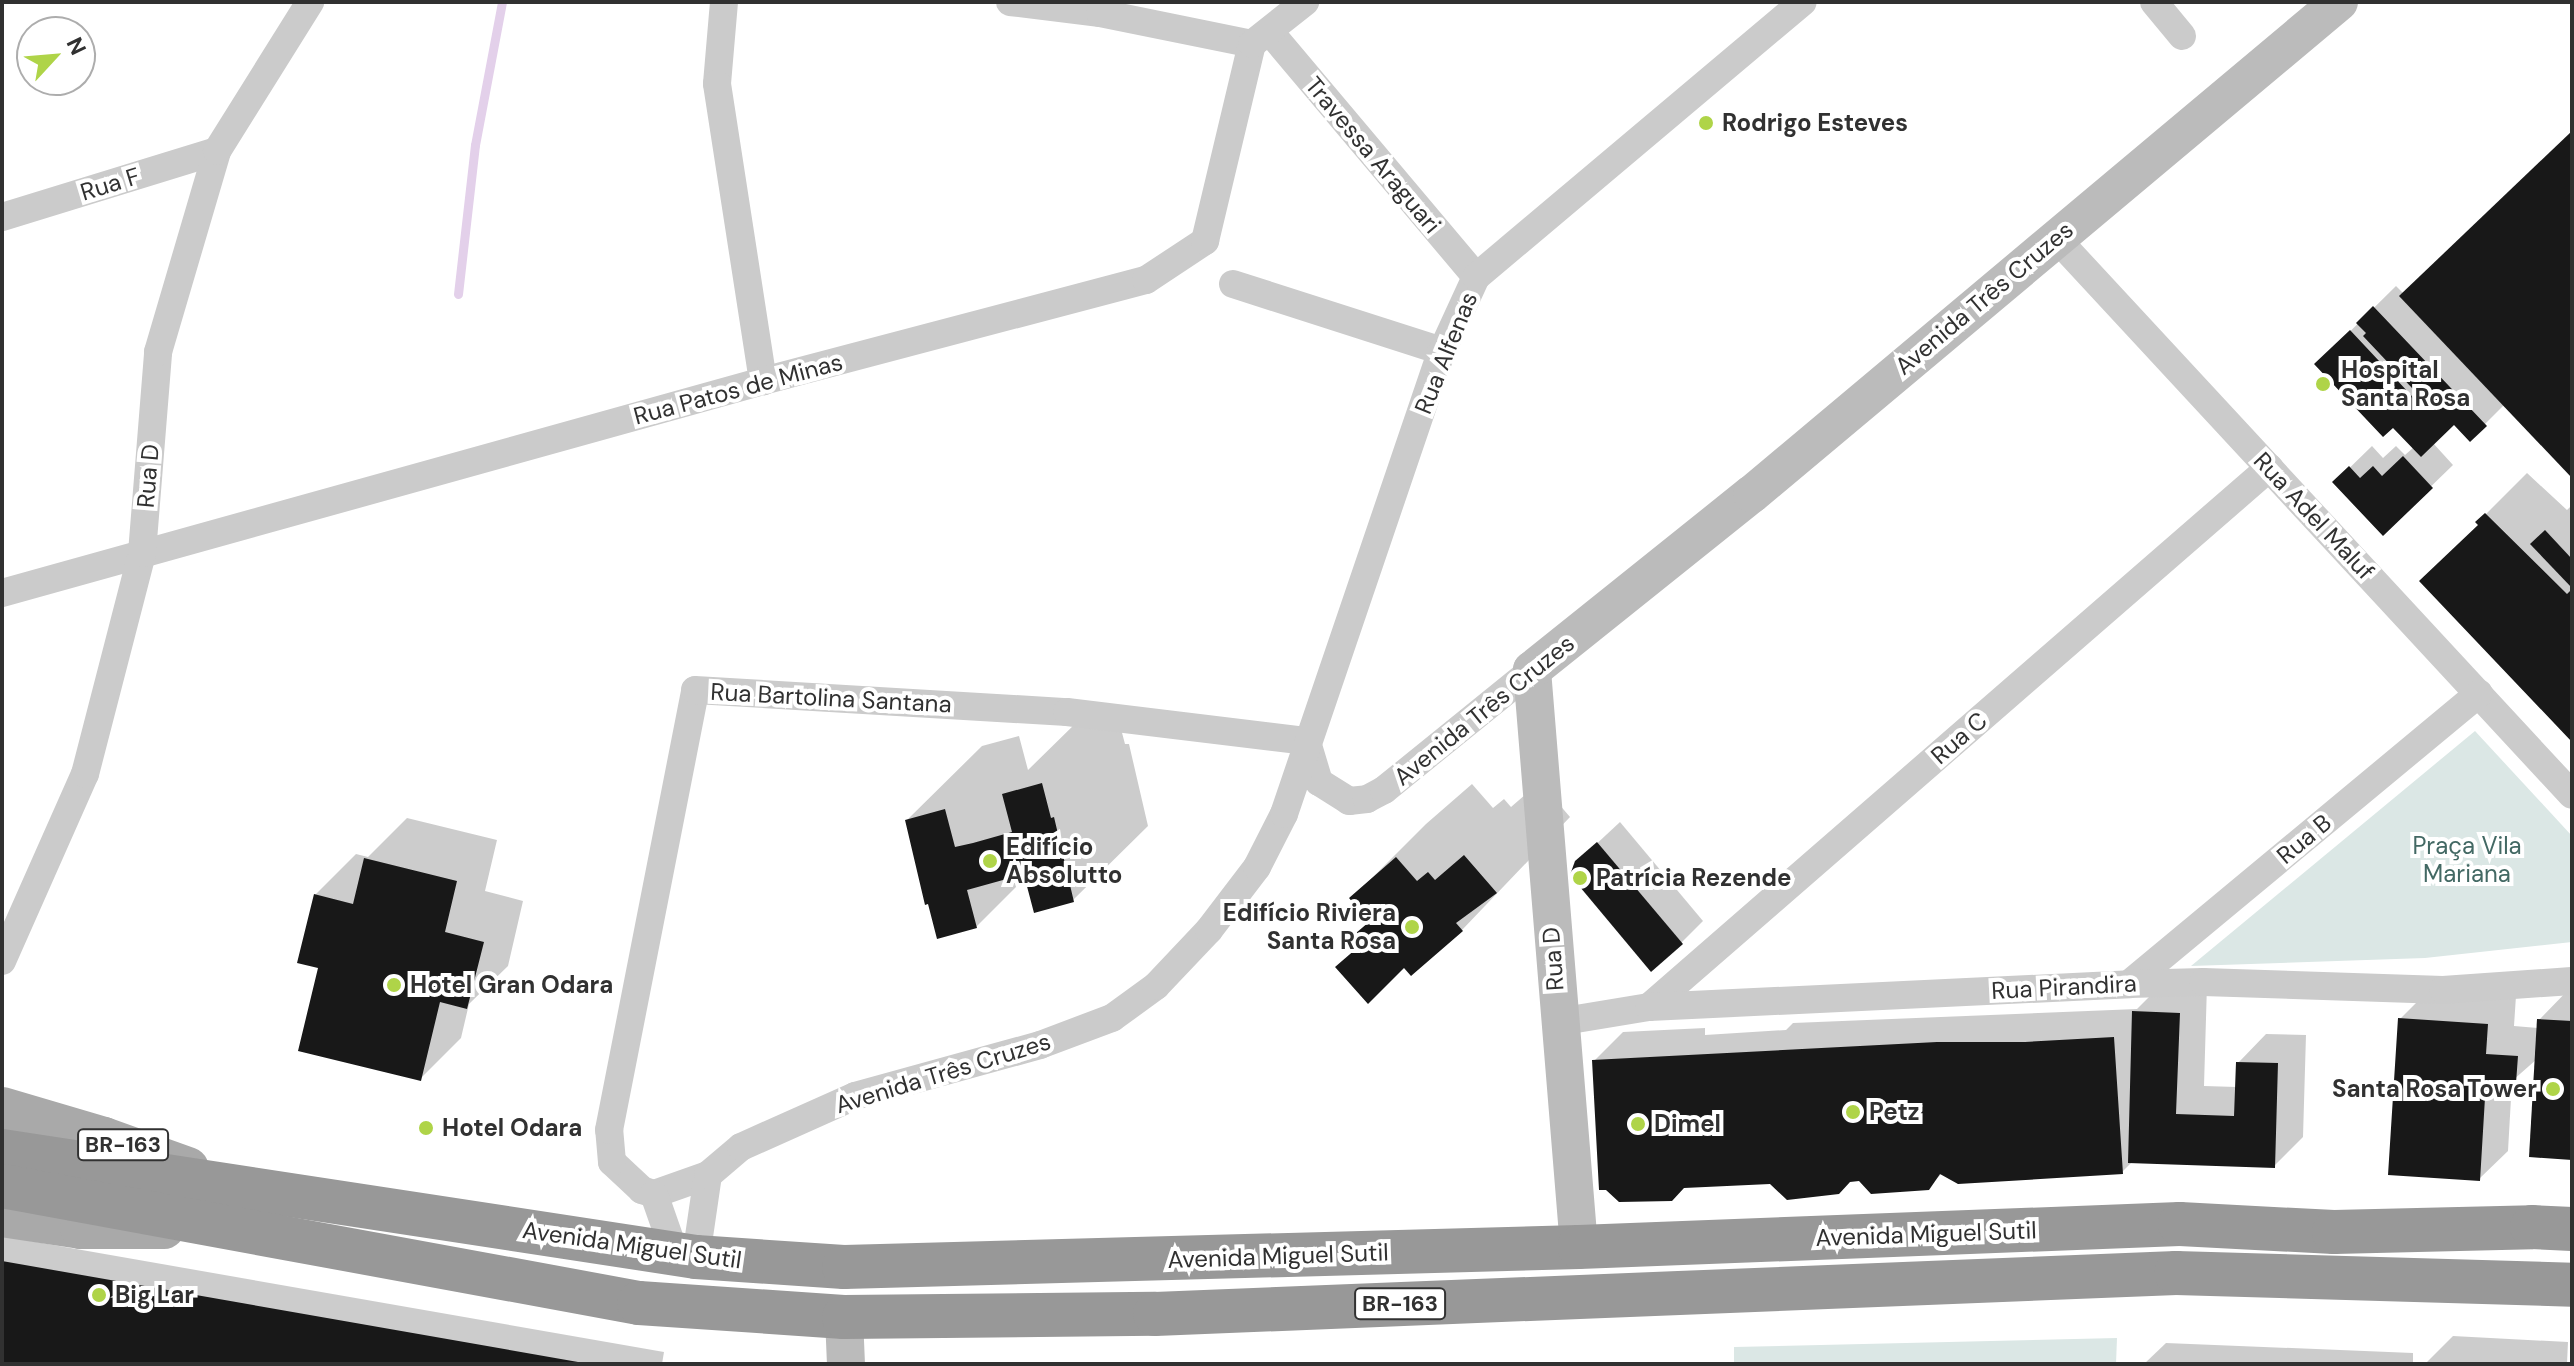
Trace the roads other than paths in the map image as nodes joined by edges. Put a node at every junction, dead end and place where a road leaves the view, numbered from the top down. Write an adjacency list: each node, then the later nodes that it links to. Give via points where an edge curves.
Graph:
1 (310, 2): 11 (street, Rua D)
2 (724, 2): 17 (street, via 717,84)
3 (1010, 2): 8 (street)
4 (1305, 2): 10 (street)
5 (1803, 2): 14 (street, Rua Alfenas)
6 (2154, 2): 9 (street)
7 (2339, 2): 13 (street, Avenida Três Cruzes)
8 (1101, 8): 10 (street)
9 (2182, 36)
10 (1261, 38): 14 (street, Travessa Araguari); 17 (street, Rua Patos de Minas, via 1205,241 1146,280)
11 (217, 151): 12 (street, Rua F); 19 (street, Rua D, via 158,352)
12 (2, 217)
13 (2056, 238): 18 (street, Rua Adel Maluf); 21 (street, Avenida Três Cruzes, via 1752,494)
14 (1476, 277): 16 (street, Rua Alfenas)
15 (1233, 284): 16 (street)
16 (1442, 351): 23 (street, Rua Alfenas)
17 (763, 381): 19 (street, Rua Patos de Minas)
18 (2269, 468): 22 (street, Rua Adel Maluf); 28 (street, Rua C)
19 (142, 553): 20 (street, Rua Patos de Minas); 25 (street, Rua D, via 85,774)
20 (2, 593)
21 (1532, 670): 23 (street, Avenida Três Cruzes, via 1367,799 1349,801 1319,782); 29 (street, Rua D)
22 (2479, 693): 24 (street, Rua Adel Maluf); 27 (street, Rua B)
23 (1307, 741): 32 (street, Avenida Três Cruzes, via 1284,814 1257,867 1209,930 1156,986 1112,1018 1040,1045 855,1096 741,1147); 34 (street, Rua Bartolina Santana, via 1067,712 695,690 609,1130 612,1162 642,1190)
24 (2572, 795)
25 (2, 961)
26 (2572, 981): 27 (street, Rua Pirandira, via 2443,990)
27 (2129, 984): 28 (street, Rua Pirandira)
28 (1649, 1007): 29 (street, Rua Pirandira)
29 (1558, 1022): 38 (street, Rua D)
30 (2, 1108): 35 (main road, Avenida Miguel Sutil / BR-163, via 104,1138)
31 (2, 1151): 35 (highway, BR-163)
32 (708, 1175): 34 (street); 39 (street)
33 (2, 1186): 35 (highway, BR-163)
34 (654, 1194): 39 (street)
35 (238, 1208): 36 (main road, Avenida Miguel Sutil / BR-163, via 81,1228); 39 (highway, Avenida Miguel Sutil / BR-163); 41 (highway, Avenida Miguel Sutil / BR-163, via 639,1303)
36 (2, 1216)
37 (2572, 1229): 38 (highway, Avenida Miguel Sutil / BR-163, via 2334,1232 2180,1224)
38 (1579, 1247): 39 (highway, Avenida Miguel Sutil / BR-163, via 844,1267)
39 (686, 1256)
40 (2572, 1285): 41 (highway, Avenida Miguel Sutil / BR-163, via 2176,1273 1155,1314)
41 (844, 1317): 42 (street)
42 (846, 1364)

